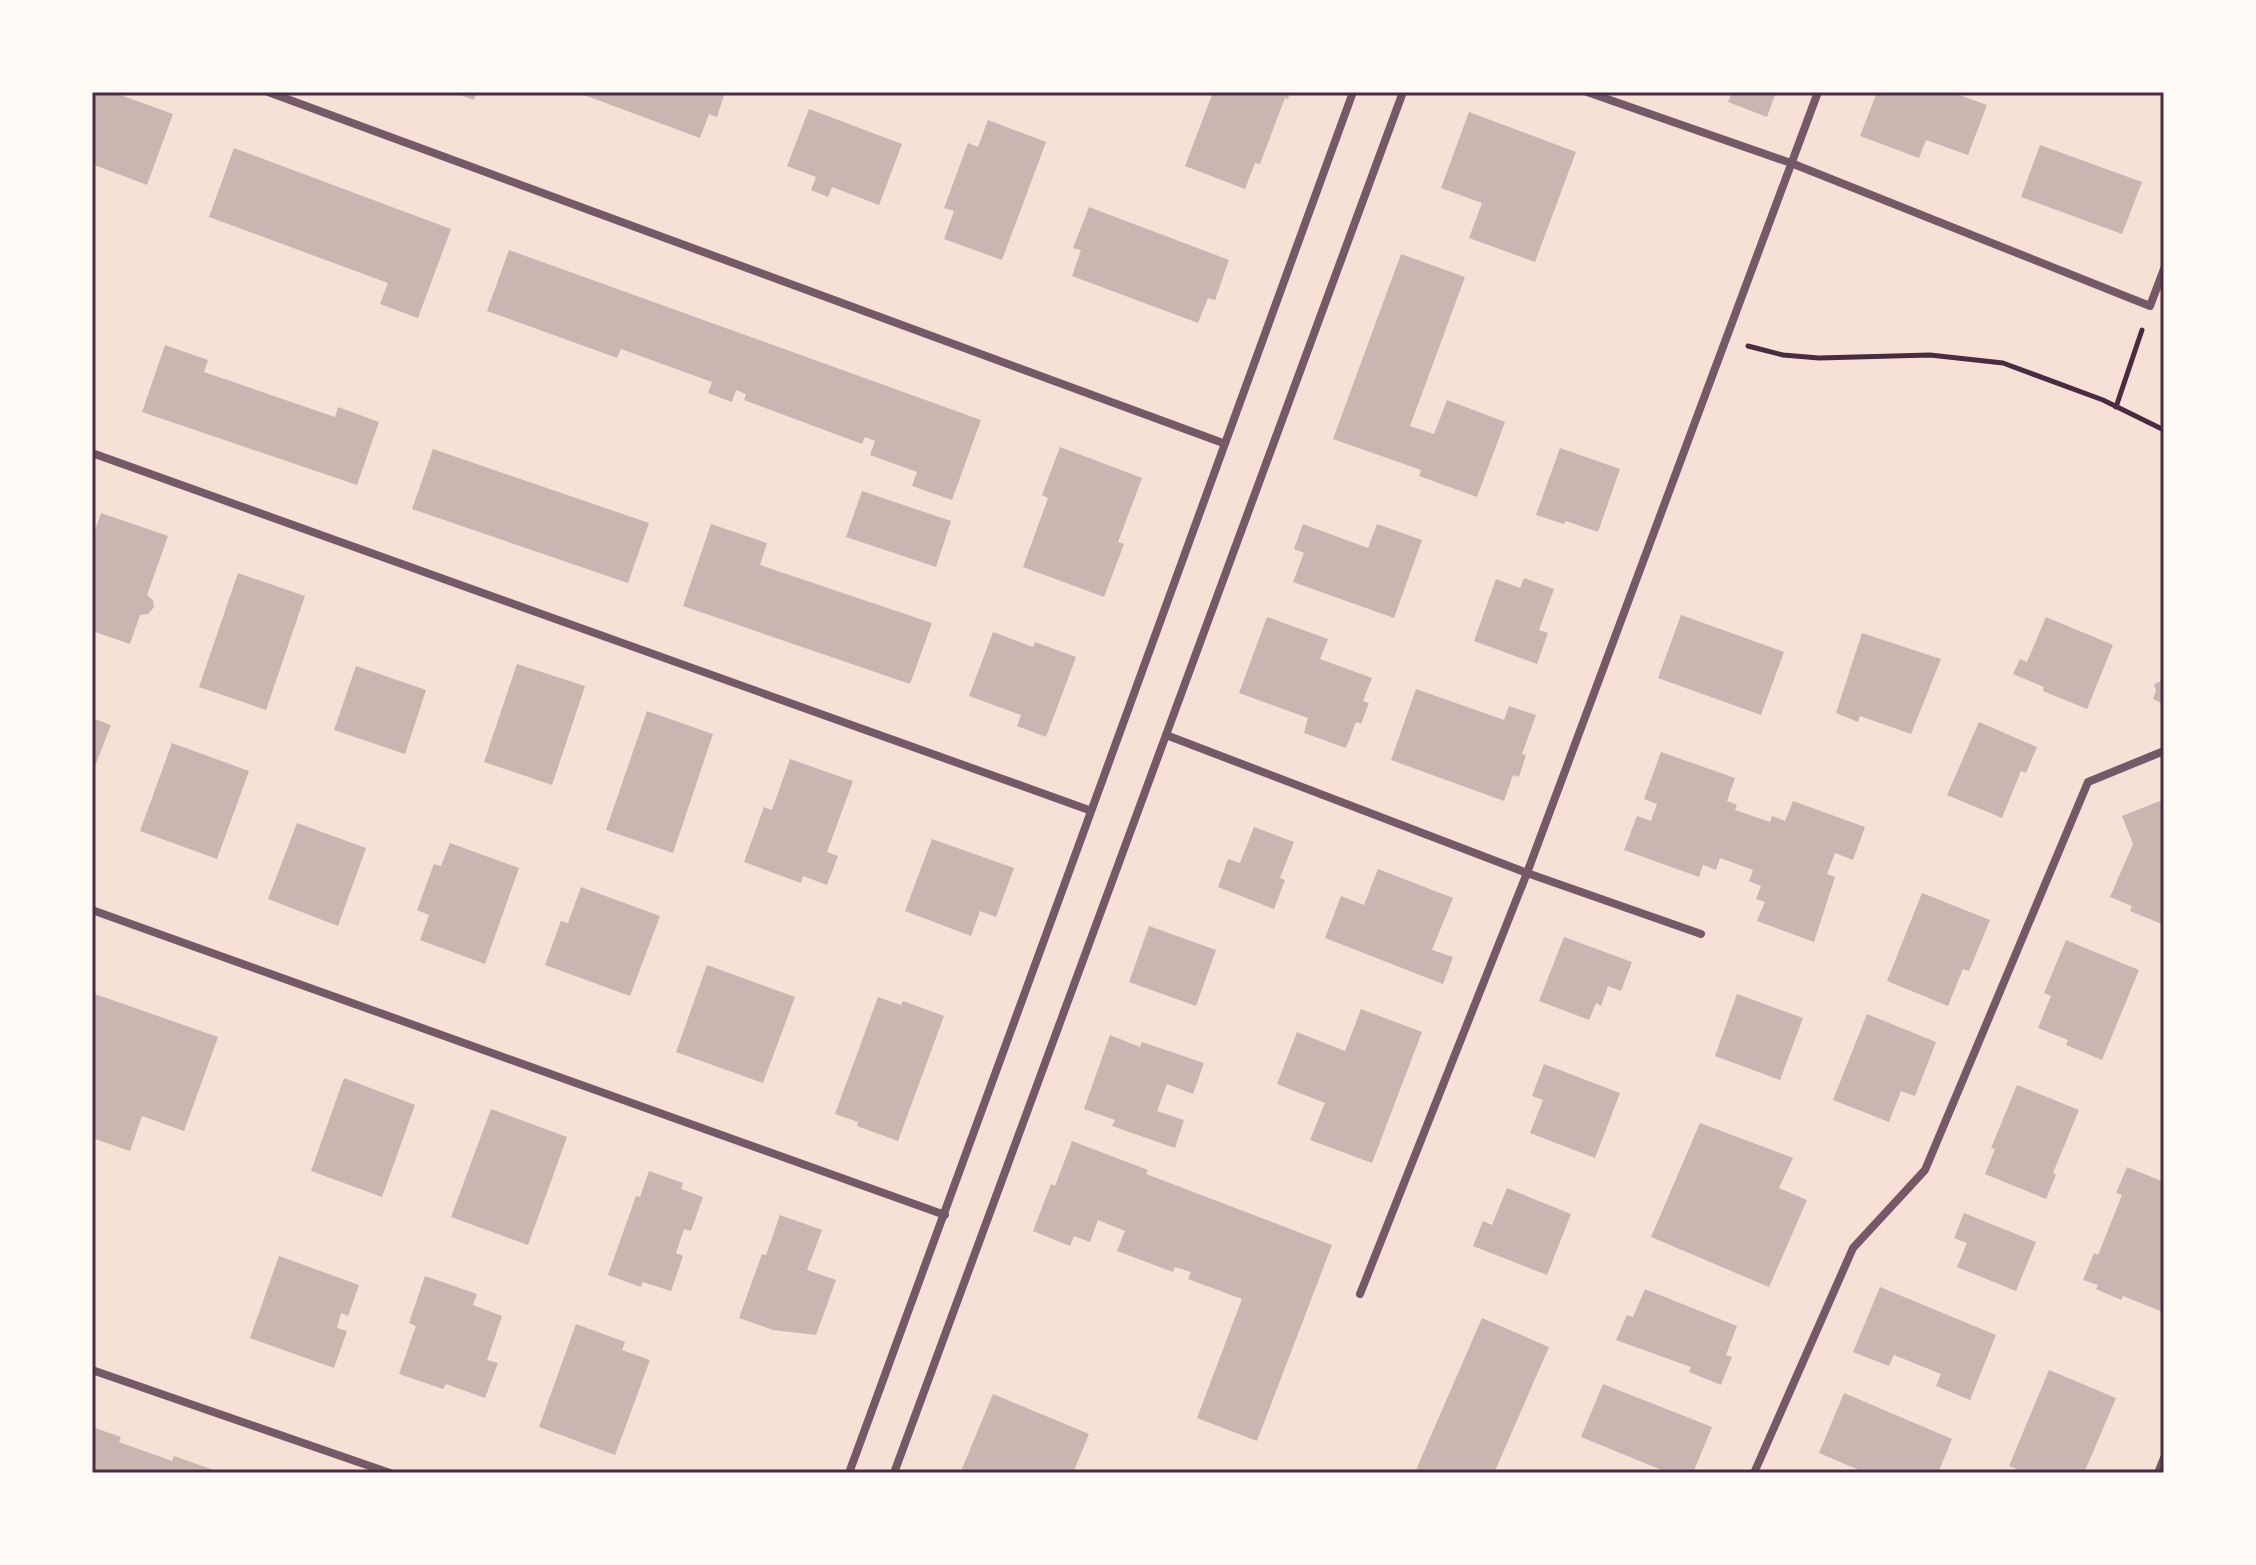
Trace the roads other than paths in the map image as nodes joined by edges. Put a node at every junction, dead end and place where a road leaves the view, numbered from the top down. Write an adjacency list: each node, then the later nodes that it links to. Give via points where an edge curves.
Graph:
1 (268, 92): 8 (street)
2 (1353, 92): 8 (street)
3 (1403, 92): 10 (street)
4 (1587, 92): 6 (street)
5 (1818, 92): 6 (street)
6 (1791, 163): 7 (street, via 2150,306); 13 (street)
7 (2164, 269)
8 (1223, 443): 12 (street)
9 (92, 453): 12 (street)
10 (1166, 735): 13 (street); 22 (street)
11 (2164, 751): 23 (street, via 2088,782 1925,1170 1853,1248)
12 (1089, 810): 16 (street)
13 (1527, 873): 15 (street); 17 (street)
14 (92, 910): 16 (street)
15 (1701, 934)
16 (945, 1215): 21 (street)
17 (1360, 1294)
18 (92, 1370): 20 (street)
19 (2164, 1458): 24 (street)
20 (390, 1473)
21 (849, 1473)
22 (894, 1473)
23 (1754, 1473)
24 (2158, 1473)

